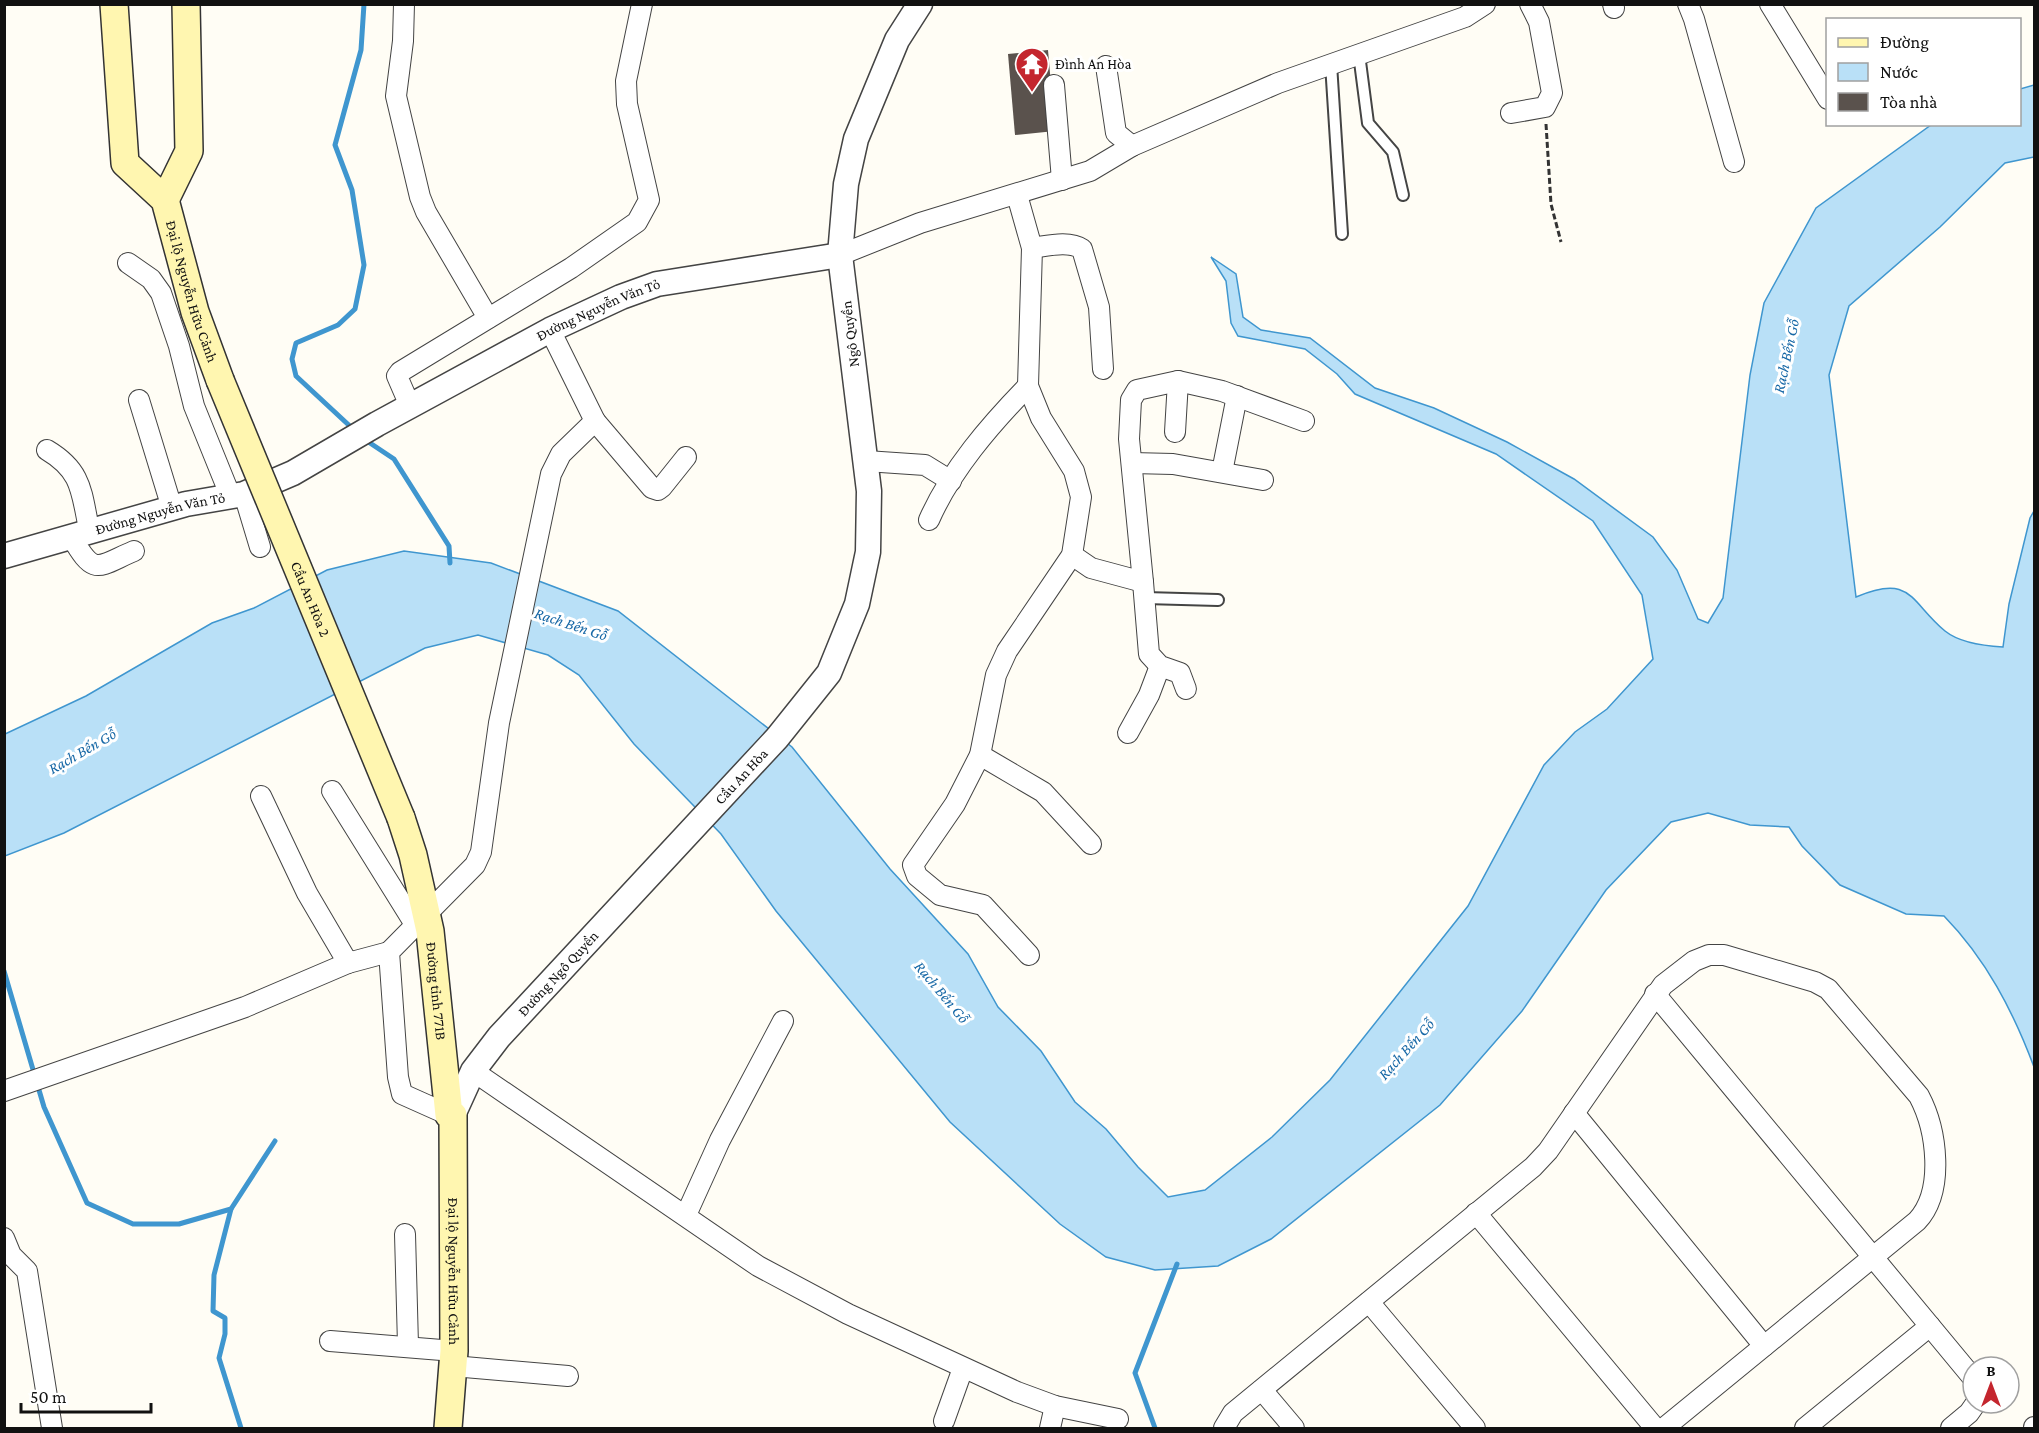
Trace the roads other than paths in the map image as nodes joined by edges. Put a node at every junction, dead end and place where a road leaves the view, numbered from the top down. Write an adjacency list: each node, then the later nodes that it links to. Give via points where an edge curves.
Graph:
1 (114, 4): 21 (main road, Đại lộ Nguyễn Hữu Cảnh, via 125,163)
2 (186, 4): 21 (main road, Đại lộ Nguyễn Hữu Cảnh, via 189,152)
3 (404, 4): 26 (street, via 396,96 420,197)
4 (642, 4): 26 (street, via 626,81 627,104 649,200 644,212 637,222 571,268)
5 (920, 4): 24 (street, Ngô Quyền, via 897,40 856,139 846,184)
6 (1485, 4): 10 (street, via 1465,16)
7 (1530, 4): 15 (street, via 1539,22 1552,93 1545,107)
8 (1688, 4): 17 (street)
9 (1770, 4): 14 (street)
10 (1359, 54): 11 (street); 20 (lane, via 1368,123 1393,152)
11 (1330, 64): 16 (street); 22 (lane)
12 (1107, 66): 16 (street, via 1116,133)
13 (1054, 86): 18 (street)
14 (1826, 97)
15 (1511, 113)
16 (1132, 146): 18 (street, via 1090,171)
17 (1734, 162)
18 (1062, 180): 19 (street)
19 (1017, 195): 23 (street); 24 (street, via 920,223)
20 (1403, 195)
21 (165, 200): 29 (main road, Đại lộ Nguyễn Hữu Cảnh, via 195,312)
22 (1342, 234)
23 (1032, 248): 28 (street, via 1076,245 1082,249 1099,307); 31 (street)
24 (840, 255): 27 (street, Đường Nguyễn Văn Tỏ, via 665,282 621,297); 40 (street, Ngô Quyền)
25 (128, 263): 45 (street, via 151,279 161,293 194,406)
26 (488, 318): 34 (street, via 400,372 399,383)
27 (550, 330): 34 (street, Đường Nguyễn Văn Tỏ); 35 (street)
28 (1103, 369)
29 (220, 380): 62 (main road, Cầu An Hòa 2, bridge)
30 (1178, 381): 32 (street); 37 (street); 41 (street, via 1137,390 1131,400)
31 (1028, 386): 44 (street, via 996,418); 52 (street, via 1041,418 1078,481 1081,497)
32 (1237, 396): 36 (street); 42 (street)
33 (139, 400): 46 (street)
34 (410, 406): 45 (street, Đường Nguyễn Văn Tỏ, via 293,473)
35 (595, 421): 39 (street, via 652,488 662,487); 65 (street, via 561,454 550,474 499,723 481,852 475,865)
36 (1304, 421)
37 (1175, 432)
38 (47, 450): 48 (street, via 63,460 76,476)
39 (686, 458)
40 (866, 461): 44 (street, via 924,465); 56 (street, Ngô Quyền, via 868,552 857,604)
41 (1132, 463): 42 (street, via 1173,464); 53 (street)
42 (1222, 472): 43 (street)
43 (1263, 480)
44 (951, 481): 47 (street)
45 (237, 494): 46 (street, Đường Nguyễn Văn Tỏ); 49 (street)
46 (172, 508): 48 (street, Đường Nguyễn Văn Tỏ)
47 (929, 520)
48 (81, 536): 50 (street, via 86,562 92,565 99,566); 51 (street, Đường Nguyễn Văn Tỏ)
49 (260, 547)
50 (134, 551)
51 (5, 555)
52 (1072, 555): 53 (street, via 1091,568); 59 (street, via 1020,629 996,675)
53 (1144, 590): 54 (lane); 55 (street, via 1149,654)
54 (1218, 600)
55 (1160, 666): 57 (street, via 1180,673); 58 (street)
56 (829, 673): 64 (street, Cầu An Hòa, via 777,738)
57 (1186, 689)
58 (1128, 733)
59 (980, 755): 63 (street, via 1043,792); 67 (street, via 955,804 913,865 914,871 940,895 983,905)
60 (332, 791): 65 (street)
61 (261, 796): 68 (street, via 307,893)
62 (401, 818): 65 (main road, Đường tỉnh 771B)
63 (1091, 844)
64 (648, 877): 71 (street, Đường Ngô Quyền, via 499,1037)
65 (421, 920): 66 (street); 74 (main road, Đường tỉnh 771B)
66 (389, 952): 68 (street); 74 (street, via 402,1094)
67 (1029, 955)
68 (348, 963): 72 (street, via 245,1007)
69 (1655, 994): 73 (street); 79 (street); 79 (street, via 1686,965 1717,954 1815,982 1834,994 1912,1087 1929,1120 1934,1179 1931,1198 1917,1221)
70 (783, 1021): 76 (street, via 720,1140)
71 (473, 1071): 74 (street); 76 (street)
72 (12, 1088)
73 (1574, 1113): 75 (street, via 1541,1159); 84 (street)
74 (451, 1115): 85 (main road, Đại lộ Nguyễn Hữu Cảnh)
75 (1476, 1213): 80 (street); 100 (street)
76 (686, 1215): 87 (street, via 758,1266)
77 (405, 1234): 83 (street)
78 (4, 1238): 94 (street, via 11,1255 27,1271)
79 (1873, 1257): 81 (street); 84 (street)
80 (1369, 1302): 89 (street); 99 (street)
81 (1930, 1326): 86 (street); 102 (street)
82 (330, 1341): 83 (street)
83 (408, 1345): 85 (street)
84 (1764, 1346): 101 (street)
85 (453, 1358): 88 (street); 95 (main road, Đại lộ Nguyễn Hữu Cảnh)
86 (1961, 1363)
87 (963, 1368): 90 (street); 93 (street)
88 (568, 1376)
89 (1262, 1390): 97 (street, via 1230,1416); 98 (street)
90 (1055, 1406): 92 (street); 96 (street)
91 (1967, 1415): 103 (street)
92 (1118, 1419)
93 (944, 1421)
94 (52, 1428)
95 (448, 1428)
96 (1050, 1428)
97 (1224, 1428)
98 (1294, 1428)
99 (1475, 1428)
100 (1655, 1428)
101 (1664, 1428)
102 (1805, 1428)
103 (1951, 1428)

